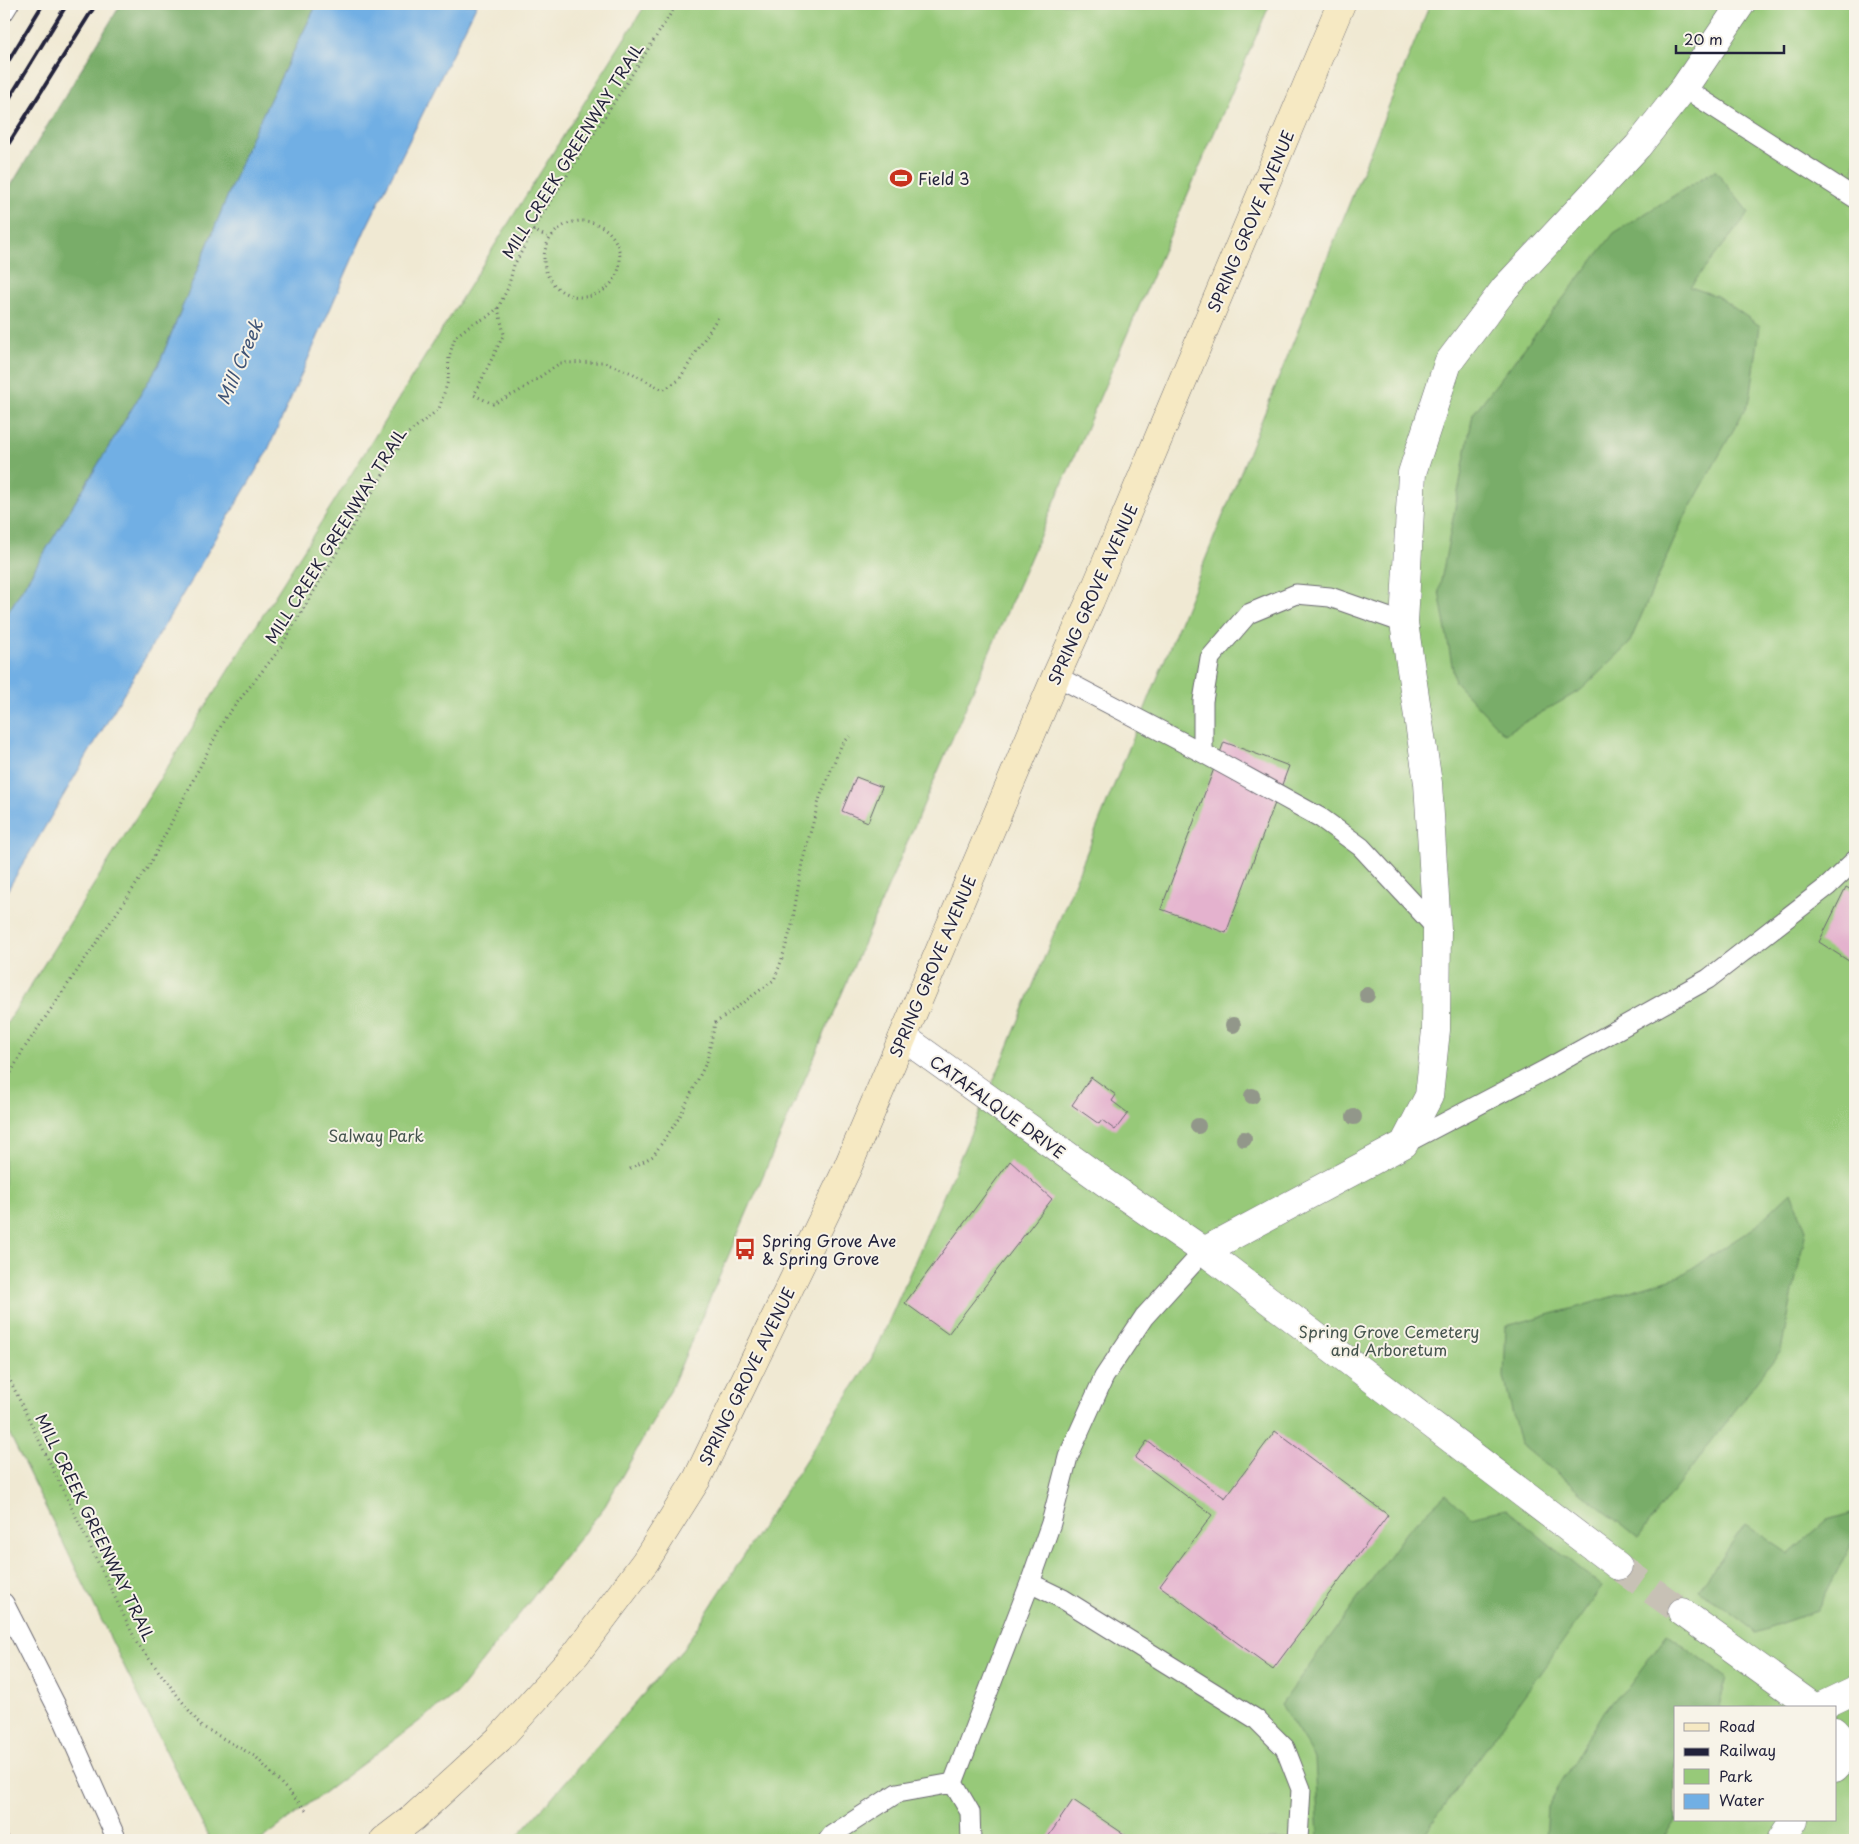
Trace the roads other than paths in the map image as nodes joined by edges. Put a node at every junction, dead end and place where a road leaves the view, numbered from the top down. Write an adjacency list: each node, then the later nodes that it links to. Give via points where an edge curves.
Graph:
1 (9, 4): 4 (lane)
2 (1341, 4): 8 (main road, SPRING GROVE AVENUE)
3 (1741, 4): 5 (street)
4 (4, 12)
5 (1684, 88): 6 (lane); 7 (street, via 1638,146 1505,288 1448,363 1412,473)
6 (1855, 198)
7 (1404, 623): 9 (lane, via 1330,597 1296,594 1248,614 1210,658 1203,701); 11 (street, via 1428,783)
8 (1056, 676): 9 (lane); 12 (main road, SPRING GROVE AVENUE)
9 (1203, 753): 11 (lane, via 1321,818 1361,847)
10 (1855, 860): 13 (lane, via 1828,886 1708,979)
11 (1437, 930): 13 (street, via 1436,1030 1429,1096)
12 (902, 1037): 14 (street, CATAFALQUE DRIVE); 25 (main road, SPRING GROVE AVENUE, via 846,1171 697,1479 645,1562 576,1654 499,1739 414,1817)
13 (1404, 1144): 14 (street)
14 (1204, 1251): 15 (street, CATAFALQUE DRIVE); 16 (lane, via 1144,1317 1104,1377 1068,1457 1051,1523)
15 (1618, 1566)
16 (1030, 1583): 22 (lane); 28 (lane, via 1063,1599 1256,1719 1285,1748 1301,1789)
17 (4, 1603): 24 (lane, via 64,1721)
18 (1682, 1612): 20 (street)
19 (1855, 1690): 21 (street)
20 (1813, 1706)
21 (1820, 1706)
22 (953, 1783): 26 (lane, via 897,1793); 27 (lane, via 970,1812)
23 (1793, 1822): 29 (street)
24 (117, 1840)
25 (384, 1840)
26 (828, 1840)
27 (971, 1840)
28 (1298, 1840)
29 (1780, 1840)

